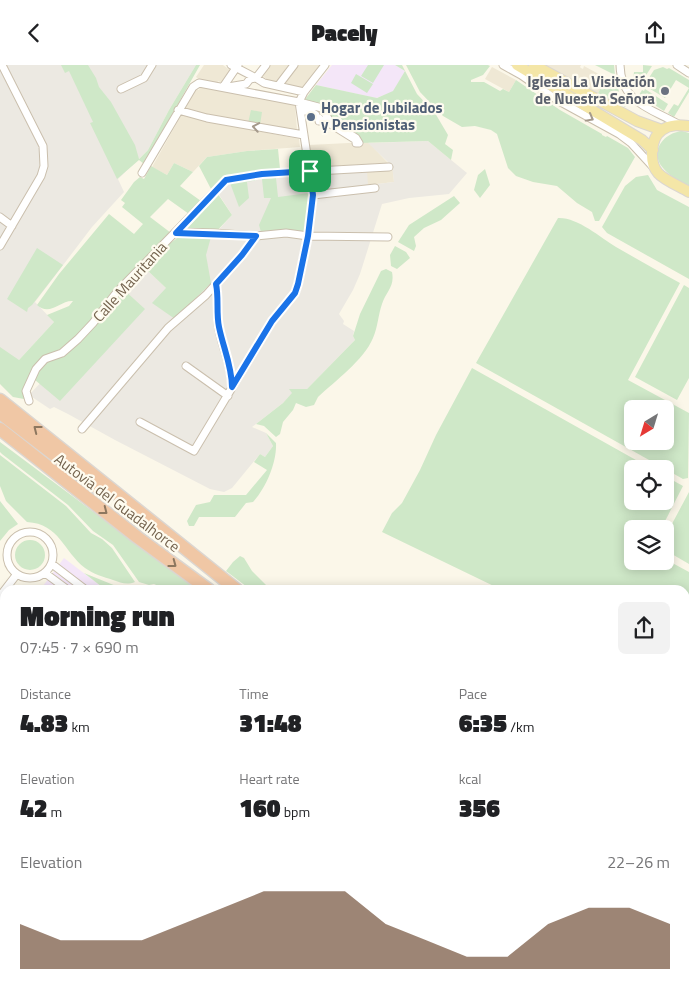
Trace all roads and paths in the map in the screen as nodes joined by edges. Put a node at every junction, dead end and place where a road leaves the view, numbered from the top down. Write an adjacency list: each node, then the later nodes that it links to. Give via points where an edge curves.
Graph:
1 (2, 65): 35 (street, via 43,146 42,176)
2 (152, 65): 17 (street, via 144,78)
3 (266, 65): 13 (street)
4 (294, 65): 15 (street)
5 (325, 65): 18 (street)
6 (503, 65): 30 (street, one-way to 30, via 619,134)
7 (516, 65): 26 (main road, via 642,140)
8 (534, 65): 24 (main road, via 637,121)
9 (620, 65): 22 (street, via 623,85 630,96)
10 (235, 66): 13 (street); 16 (street)
11 (679, 66): 12 (street)
12 (689, 73)
13 (256, 78): 14 (street); 15 (street)
14 (246, 84): 16 (street); 19 (street)
15 (278, 86): 18 (street)
16 (223, 87): 19 (street); 21 (street, via 199,83 192,87)
17 (121, 89)
18 (304, 92): 20 (street)
19 (251, 93): 20 (street)
20 (301, 103): 20 (street, via 322,108 330,122 356,138 359,143 319,121 310,111 304,111); 25 (street)
21 (178, 110): 25 (street, one-way to 21); 29 (street)
22 (678, 124): 23 (main road); 24 (main road)
23 (689, 127)
24 (662, 130): 26 (main road, via 653,143)
25 (304, 135): 28 (street)
26 (653, 150): 30 (main road, via 652,161)
27 (389, 167): 28 (street, Calle Mauritania)
28 (310, 171): 33 (street); 36 (street, Calle Mauritania, via 226,180)
29 (142, 173)
30 (658, 174): 32 (main road)
31 (375, 188): 33 (street)
32 (689, 192)
33 (313, 195): 38 (street)
34 (0, 217): 35 (street)
35 (12, 226): 40 (street)
36 (176, 233): 37 (street); 46 (street, Calle Mauritania, via 117,292 78,339 62,353 45,359 36,369 26,391)
37 (256, 236): 38 (street, via 286,233); 41 (street)
38 (308, 236): 39 (street); 43 (street, via 295,293 272,321)
39 (388, 237)
40 (0, 246)
41 (216, 284): 43 (street, via 218,325); 49 (street, via 168,328)
42 (186, 366): 44 (street)
43 (232, 387): 44 (street)
44 (228, 396): 48 (street, via 194,451)
45 (0, 400): 59 (highway, one-way to 45)
46 (29, 401)
47 (0, 413): 58 (highway, Autovía del Guadalhorce)
48 (140, 423)
49 (82, 429)
50 (0, 430): 57 (highway, Autovía del Guadalhorce, one-way to 57)
51 (52, 564): 52 (street); 53 (street, via 49,542 37,533 22,534 10,544 8,551 8,559); 56 (street)
52 (45, 573): 53 (street, via 34,578); 55 (street)
53 (17, 574): 54 (street)
54 (8, 585)
55 (61, 585)
56 (79, 585)
57 (202, 585)
58 (229, 585)
59 (230, 585)

